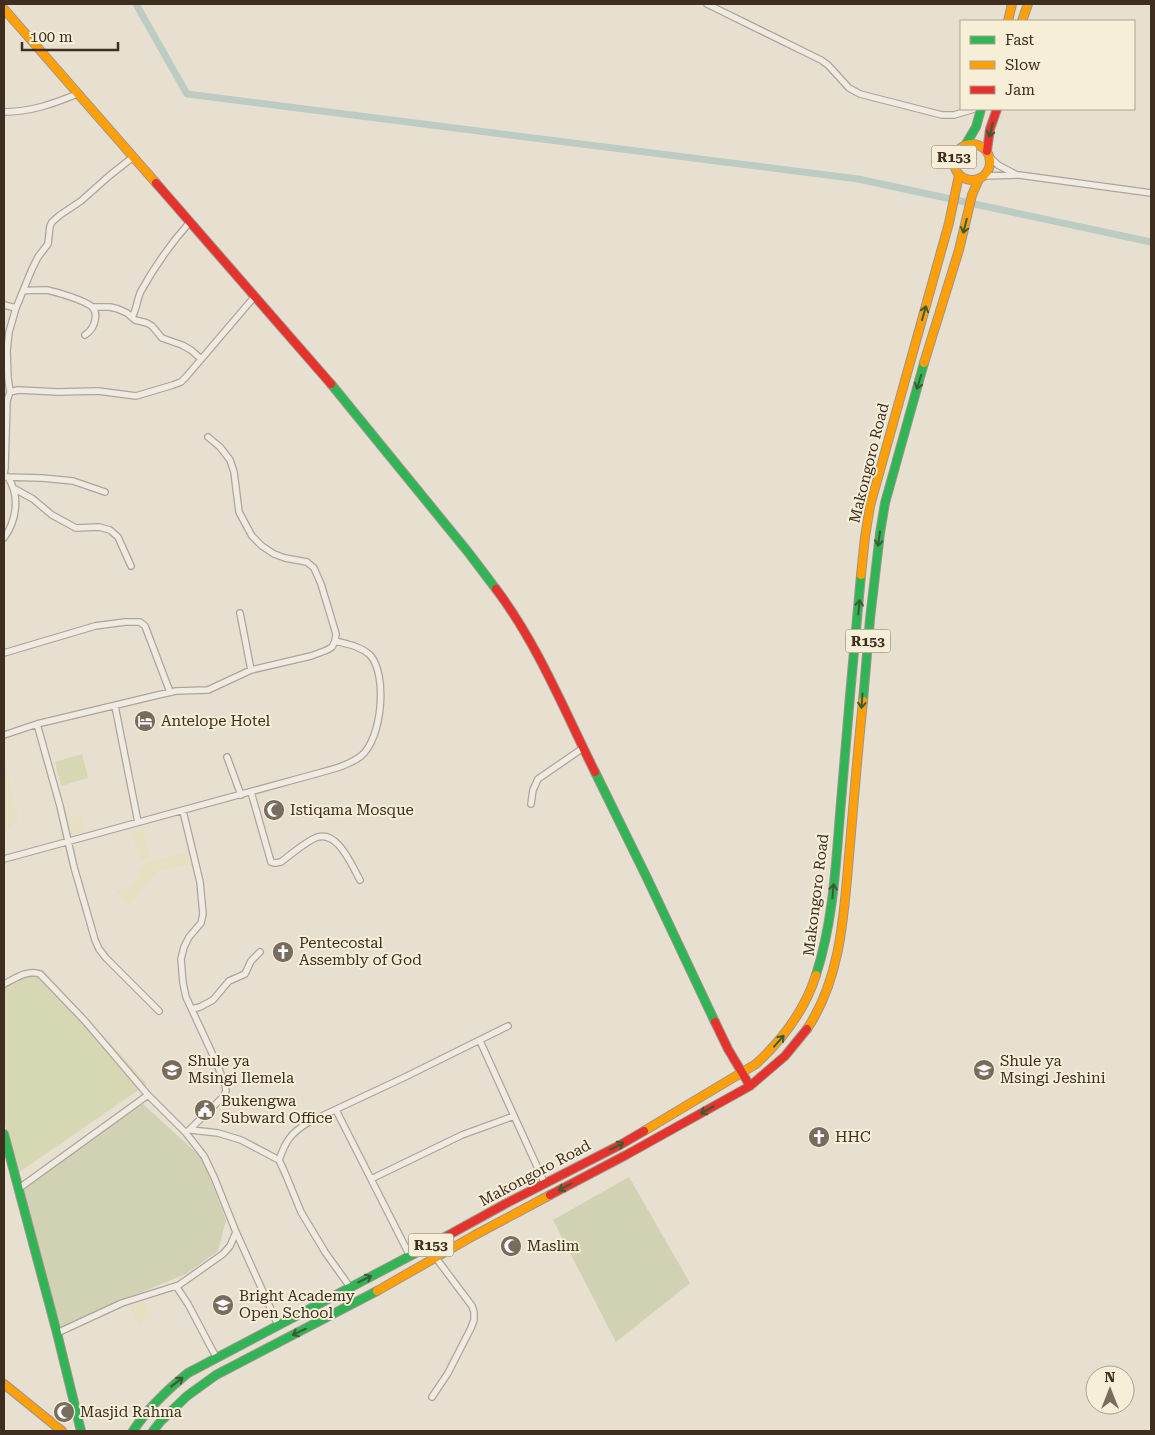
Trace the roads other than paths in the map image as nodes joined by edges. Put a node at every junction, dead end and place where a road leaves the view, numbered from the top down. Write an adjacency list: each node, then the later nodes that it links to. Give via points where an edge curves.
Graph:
1 (707, 4): 8 (street, via 821,60 849,88 860,94 942,115)
2 (1012, 4): 5 (main road)
3 (1028, 4): 6 (main road)
4 (4, 9): 7 (main road)
5 (1008, 20)
6 (1022, 20)
7 (77, 94): 11 (street, via 36,110); 14 (main road)
8 (971, 110)
9 (981, 110): 12 (main road, Makongoro Road / R153)
10 (996, 110): 13 (main road, Makongoro Road / R153, one-way to 13)
11 (4, 112)
12 (966, 144): 13 (main road, R153, via 977,144); 15 (main road, Makongoro Road / R153, via 954,158 953,164)
13 (988, 154): 16 (street, via 998,166); 17 (main road, Makongoro Road / R153, via 990,167)
14 (132, 157): 19 (main road); 20 (street, via 52,222 48,244 38,257)
15 (959, 175): 17 (main road, R153, via 968,180); 61 (main road, Makongoro Road / R153, one-way to 15, via 769,1052 801,1011 824,951 832,903 869,514 949,223)
16 (1019, 175): 17 (street); 18 (street)
17 (981, 177): 62 (main road, Makongoro Road / R153, one-way to 62, via 972,194 959,250 885,503 870,619 838,954 825,994 803,1034 791,1050)
18 (1151, 193)
19 (190, 222): 21 (main road); 25 (street, via 150,276)
20 (23, 291): 23 (street, via 47,290); 24 (street)
21 (255, 296): 27 (street); 45 (main road, via 321,371 500,592 533,647)
22 (4, 305): 24 (street)
23 (93, 307): 25 (street, via 118,309); 26 (street, via 94,326)
24 (16, 308): 28 (street, via 9,332)
25 (132, 317): 27 (street, via 152,326 162,338 182,345)
26 (85, 335)
27 (201, 359): 29 (street, via 181,382 136,396 98,391)
28 (6, 379): 29 (street)
29 (10, 392): 30 (street)
30 (5, 429): 32 (street)
31 (208, 437): 38 (street, via 230,460 239,512 252,536 274,554 307,562 314,568 334,627)
32 (5, 476): 33 (street); 34 (street, via 73,481)
33 (15, 489): 35 (street, via 13,519); 36 (street, via 76,528 110,530 118,536)
34 (105, 492)
35 (4, 538)
36 (131, 566)
37 (240, 613): 40 (street)
38 (335, 641): 40 (street, via 332,647 311,656); 47 (street, via 360,648 376,665 380,703 373,740 362,756 340,767)
39 (4, 653): 41 (street, via 95,626 140,622 145,626)
40 (251, 670): 41 (street, via 208,690)
41 (170, 692): 42 (street)
42 (115, 706): 43 (street); 51 (street)
43 (36, 724): 44 (street); 52 (street)
44 (4, 734)
45 (583, 748): 49 (street, via 538,779); 61 (main road)
46 (227, 757): 48 (street)
47 (251, 792): 48 (street); 54 (street, via 271,862 281,862 314,839 329,837 338,844)
48 (241, 795): 50 (street)
49 (531, 804)
50 (183, 811): 51 (street); 57 (street, via 203,905 201,923 189,937 181,960 186,997)
51 (138, 822): 52 (street)
52 (67, 842): 53 (street); 58 (street, via 99,949)
53 (4, 859)
54 (360, 880)
55 (260, 952): 57 (street, via 245,974 229,981 213,1000)
56 (4, 984): 63 (street, via 28,973 40,974)
57 (192, 1009): 66 (street, via 226,1092)
58 (159, 1011)
59 (508, 1026): 60 (street)
60 (480, 1041): 64 (street); 65 (street)
61 (742, 1073): 62 (main road); 70 (main road, Makongoro Road / R153, one-way to 61, via 620,1145)
62 (750, 1086): 74 (main road, Makongoro Road / R153, one-way to 74)
63 (148, 1095): 66 (street); 71 (street)
64 (336, 1110): 68 (street, via 295,1131); 69 (street)
65 (514, 1116): 69 (street, via 462,1135); 70 (street)
66 (188, 1132): 68 (street, via 218,1133 241,1140); 72 (street, via 208,1162)
67 (4, 1134): 71 (main road)
68 (279, 1160): 76 (street, via 305,1219)
69 (371, 1179): 73 (street)
70 (545, 1184): 73 (main road, Makongoro Road / R153)
71 (18, 1189): 78 (main road)
72 (236, 1232): 75 (street, via 223,1254); 77 (street)
73 (410, 1256): 76 (main road, Makongoro Road / R153, one-way to 73)
74 (436, 1258): 81 (street, via 472,1306 474,1320 460,1353); 85 (main road, Makongoro Road / R153, one-way to 85, via 216,1375 187,1396)
75 (176, 1286): 78 (street, via 122,1303); 79 (street)
76 (350, 1287): 77 (main road, Makongoro Road / R153)
77 (278, 1325): 79 (main road, Makongoro Road / R153)
78 (58, 1333): 83 (main road)
79 (216, 1357): 84 (main road, Makongoro Road / R153, one-way to 79, via 151,1405 166,1391)
80 (4, 1384): 82 (main road)
81 (432, 1397)
82 (62, 1431)
83 (81, 1431)
84 (133, 1431)
85 (153, 1431)

